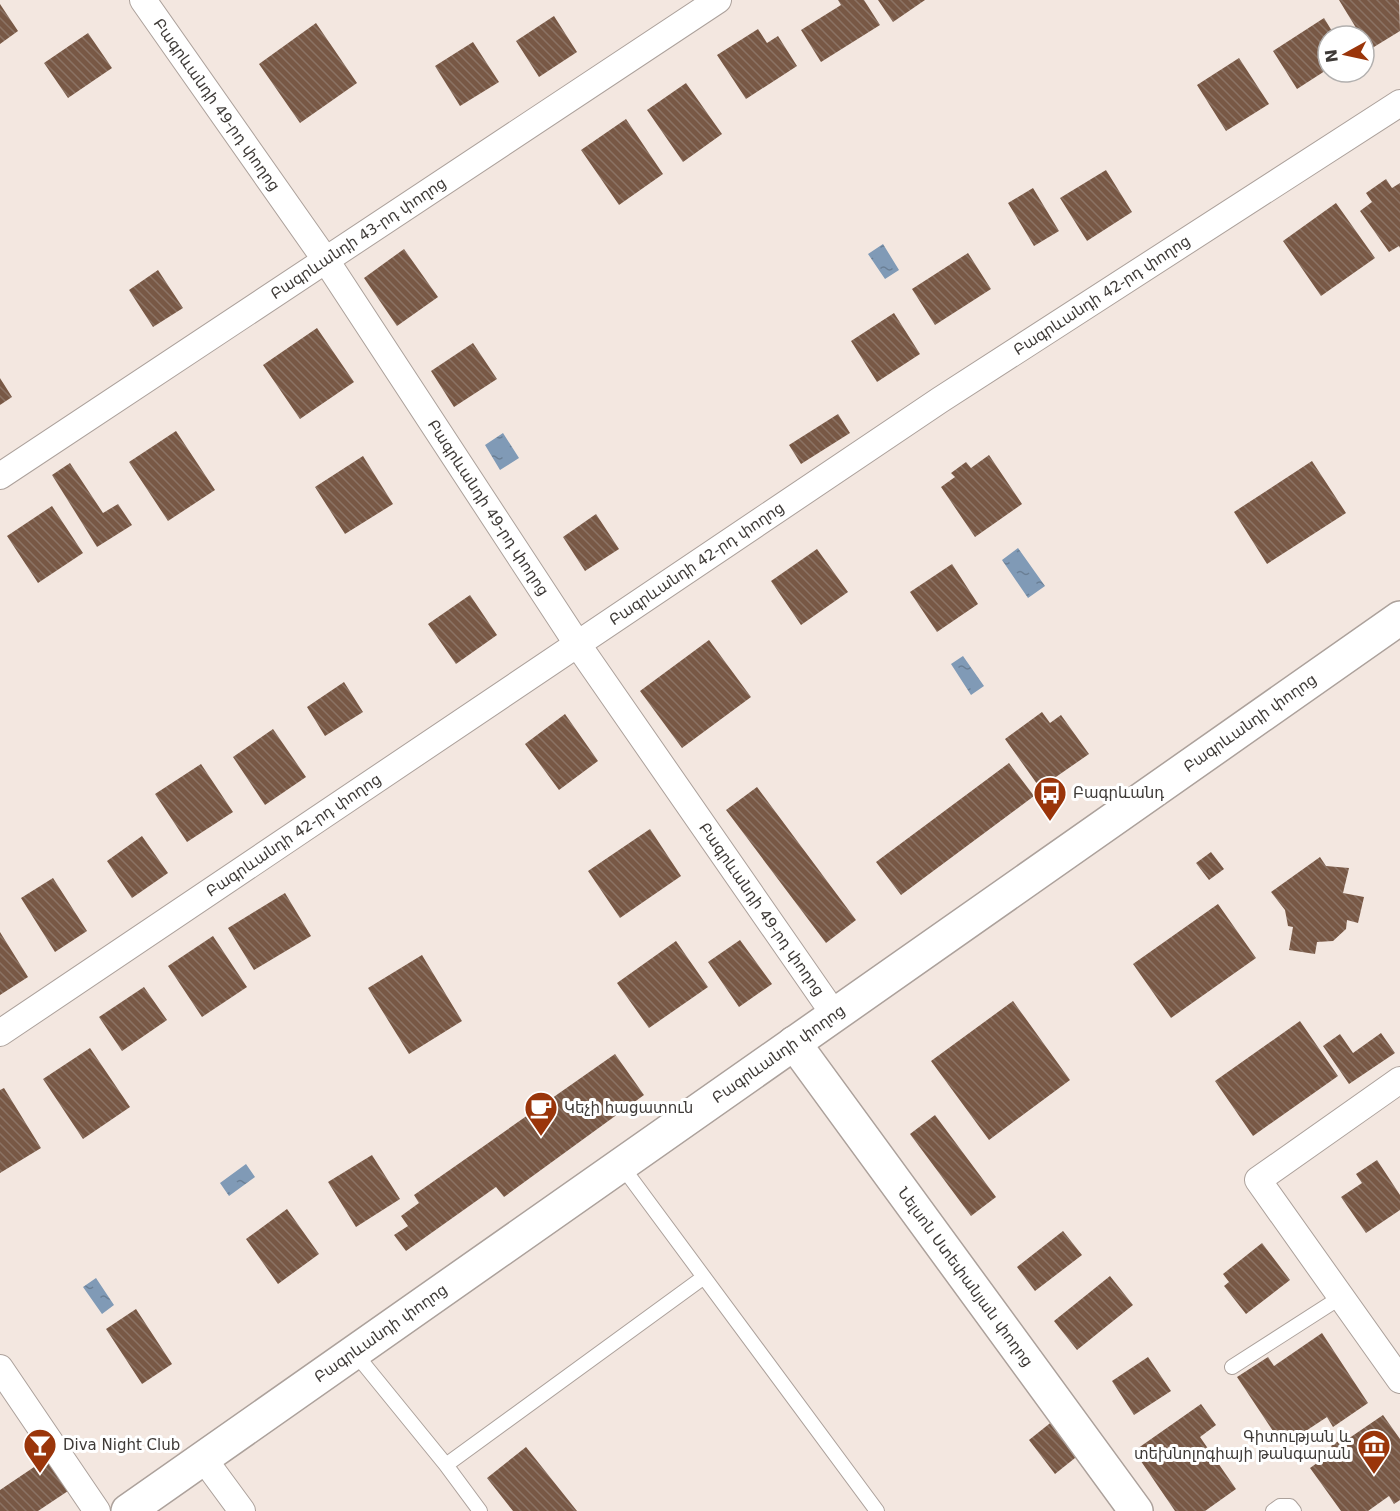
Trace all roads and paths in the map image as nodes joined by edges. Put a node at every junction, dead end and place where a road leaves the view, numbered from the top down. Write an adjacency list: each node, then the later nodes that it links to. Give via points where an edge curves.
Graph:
1 (143, 0): 4 (street, Բագրևանդի 49-րդ փողոց)
2 (718, 0): 4 (street, Բագրևանդի 43-րդ փողոց)
3 (1400, 103): 7 (street, Բագրևանդի 42-րդ փողոց, via 940,400)
4 (327, 262): 5 (street, Բագրևանդի 43-րդ փողոց); 7 (street, Բագրևանդի 49-րդ փողոց)
5 (0, 476)
6 (1400, 618): 8 (main road, Բագրևանդի փողոց)
7 (578, 645): 8 (street, Բագրևանդի 49-րդ փողոց); 9 (street, Բագրևանդի 42-րդ փողոց)
8 (834, 1014): 10 (main road, Բագրևանդի փողոց)
9 (0, 1033)
10 (794, 1043): 12 (main road, Բագրևանդի փողոց); 26 (main road, Նելսոն Ստեփանյան փողոց)
11 (1400, 1080): 14 (street, via 1258,1180)
12 (621, 1165): 13 (lane); 15 (main road, Բագրևանդի փողոց)
13 (704, 1277): 20 (lane); 25 (lane)
14 (1341, 1297): 16 (lane); 18 (street)
15 (354, 1352): 19 (main road, Բագրևանդի փողոց); 20 (lane)
16 (1232, 1367)
17 (0, 1368): 21 (street)
18 (1400, 1380)
19 (203, 1458): 22 (main road, Բագրևանդի փողոց); 23 (street)
20 (446, 1465): 24 (lane)
21 (97, 1511)
22 (128, 1511)
23 (242, 1511)
24 (480, 1511)
25 (878, 1511)
26 (1136, 1511)
27 (1273, 1511): 28 (lane, via 1290,1506)
28 (1294, 1511)

